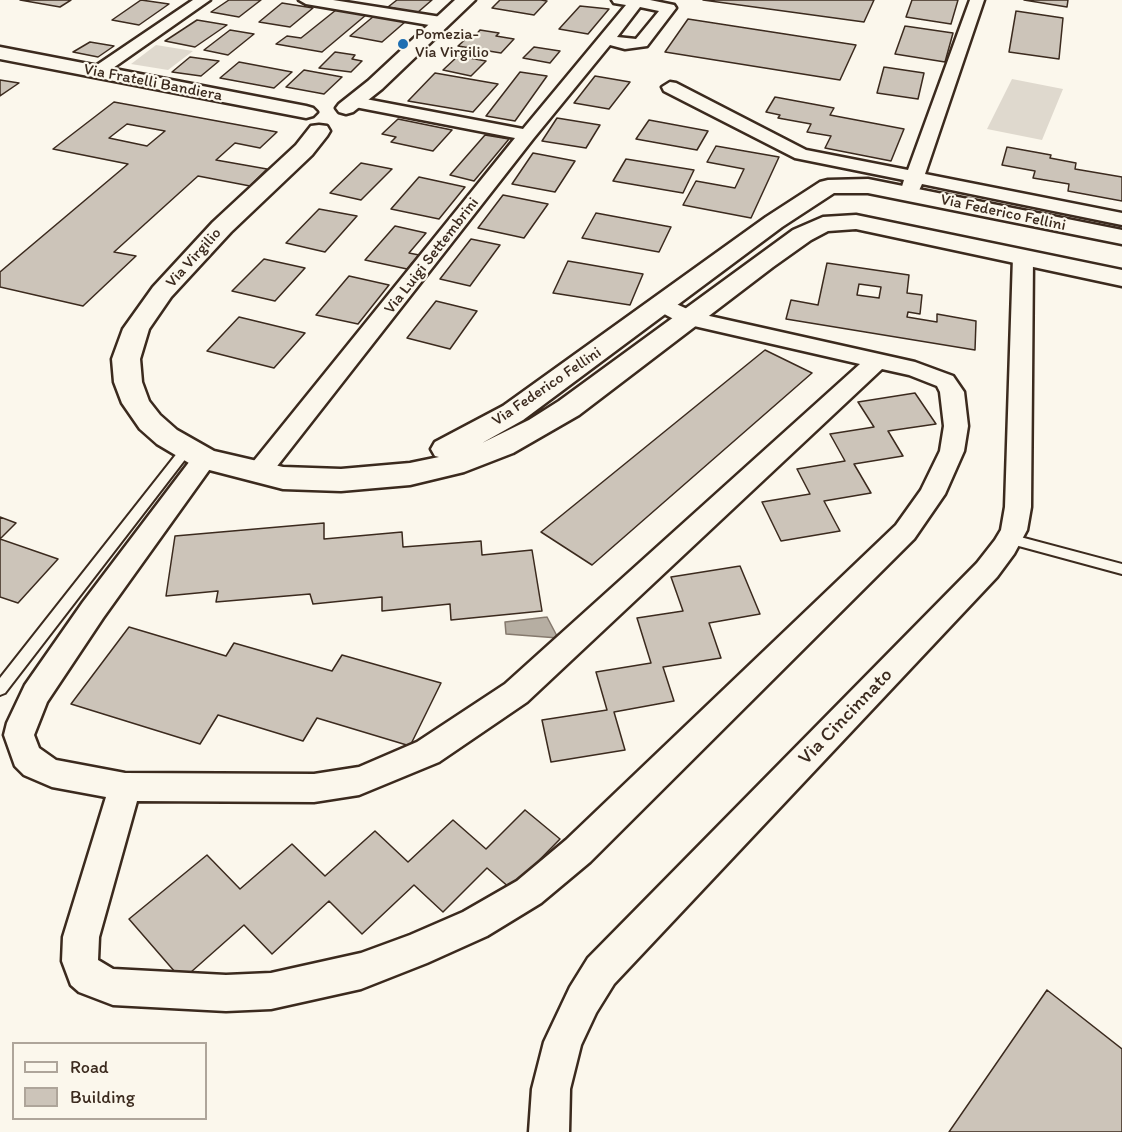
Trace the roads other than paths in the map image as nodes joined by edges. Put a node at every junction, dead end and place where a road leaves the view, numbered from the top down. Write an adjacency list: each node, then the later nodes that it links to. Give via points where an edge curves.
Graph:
1 (203, 0): 11 (street)
2 (306, 0): 8 (street)
3 (466, 0): 8 (street, Via Virgilio)
4 (619, 0): 6 (street)
5 (977, 0): 16 (street)
6 (636, 2): 7 (street); 9 (street, Via Luigi Settembrini)
7 (671, 4): 9 (street, via 641,43)
8 (441, 22): 13 (street, Via Virgilio)
9 (606, 39): 14 (street, Via Luigi Settembrini)
10 (0, 53): 11 (street, Via Fratelli Bandiera)
11 (97, 72): 13 (street, Via Fratelli Bandiera)
12 (670, 87): 15 (street, Via Federico Fellini, via 801,154)
13 (334, 118): 14 (street, Via Fratelli Bandiera); 26 (street, Via Virgilio, via 222,226 162,292 129,346 126,365 130,388 141,411 167,437)
14 (527, 135): 27 (street, Via Luigi Settembrini)
15 (845, 163): 16 (street, Via Federico Fellini); 17 (street, via 836,169)
16 (912, 186): 17 (street, Via Federico Fellini); 18 (street, Via Federico Fellini); 20 (street, Via Federico Fellini)
17 (825, 189): 19 (street, via 818,198 824,208); 23 (street, Via Federico Fellini)
18 (1122, 219)
19 (856, 222): 21 (street, Via Federico Fellini); 24 (street, Via Federico Fellini, via 813,228)
20 (1122, 237)
21 (1023, 257): 22 (street, Via Federico Fellini); 29 (street, Via Cincinnato, via 1017,521)
22 (1122, 278)
23 (663, 304): 24 (street); 28 (street, Via Federico Fellini, via 501,420 430,456)
24 (689, 318): 25 (street); 28 (street, Via Federico Fellini, via 569,408 524,436 453,465)
25 (878, 360): 33 (street, via 516,693 428,752 359,781 314,788); 33 (street, via 931,374 945,381 952,392 956,426 952,451 924,506 905,532 578,851 529,892 494,914 379,965 281,989 226,993 105,985 84,972 78,949)
26 (196, 454): 27 (street); 31 (lane); 33 (street, via 36,694 19,735 26,756 35,765 70,778)
27 (258, 473): 28 (street, via 312,480)
28 (367, 479)
29 (1009, 539): 30 (lane); 34 (street, Via Cincinnato, via 987,570 602,971 582,1000 563,1042 551,1089)
30 (1122, 569)
31 (6, 670): 32 (lane)
32 (0, 689)
33 (125, 787)
34 (549, 1132)

